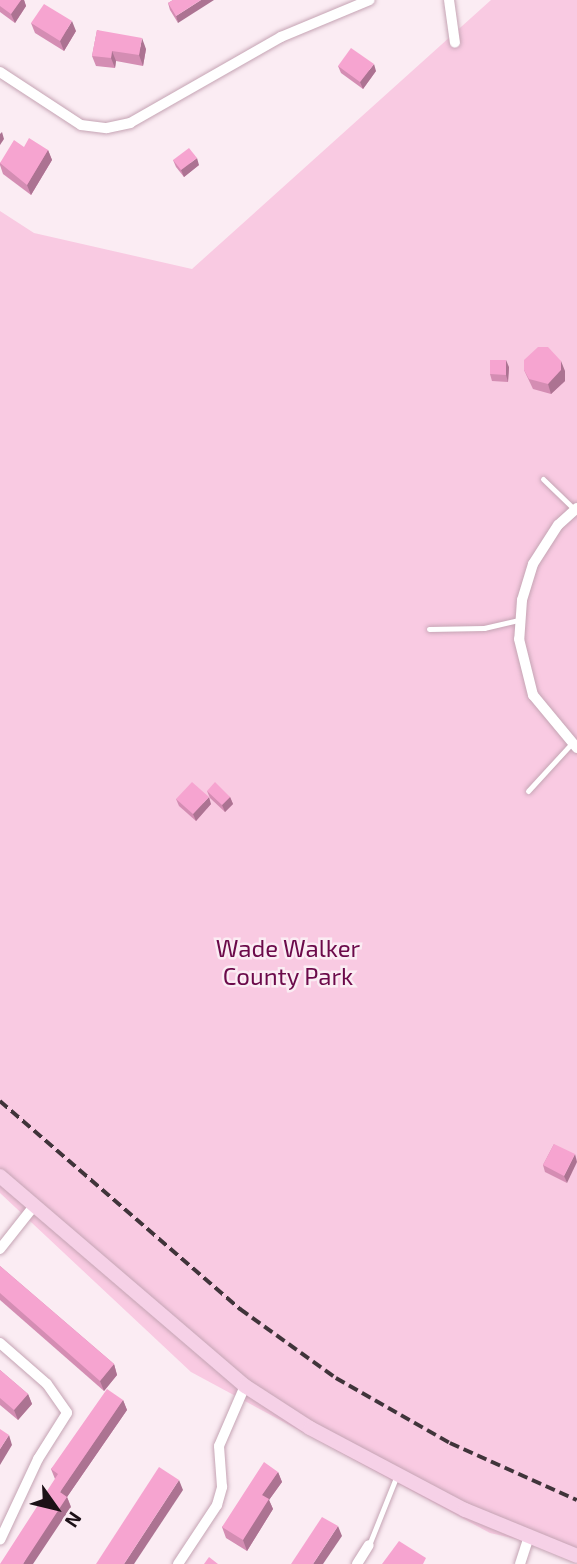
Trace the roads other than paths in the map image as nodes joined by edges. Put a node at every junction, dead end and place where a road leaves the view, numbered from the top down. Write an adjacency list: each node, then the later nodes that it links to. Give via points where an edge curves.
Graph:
1 (370, 0): 4 (street, via 281,37 130,123 107,128 81,125)
2 (449, 0): 3 (street)
3 (454, 43)
4 (0, 72)
5 (543, 479): 6 (lane)
6 (576, 509): 7 (street, via 558,525 534,564)
7 (520, 620): 8 (lane, via 484,628); 9 (street, via 522,658 533,695)
8 (429, 629)
9 (574, 745): 10 (lane)
10 (528, 791)
11 (0, 1176): 12 (main road)
12 (34, 1206): 13 (street); 15 (main road)
13 (0, 1249)
14 (0, 1343): 18 (street, via 47,1384 67,1413 38,1459)
15 (246, 1386): 16 (main road); 21 (street, via 219,1446 222,1487 217,1505)
16 (397, 1475): 17 (main road); 19 (lane)
17 (529, 1538): 20 (main road); 23 (street)
18 (0, 1541)
19 (369, 1545): 22 (street)
20 (577, 1556)
21 (178, 1564)
22 (357, 1564)
23 (520, 1564)

